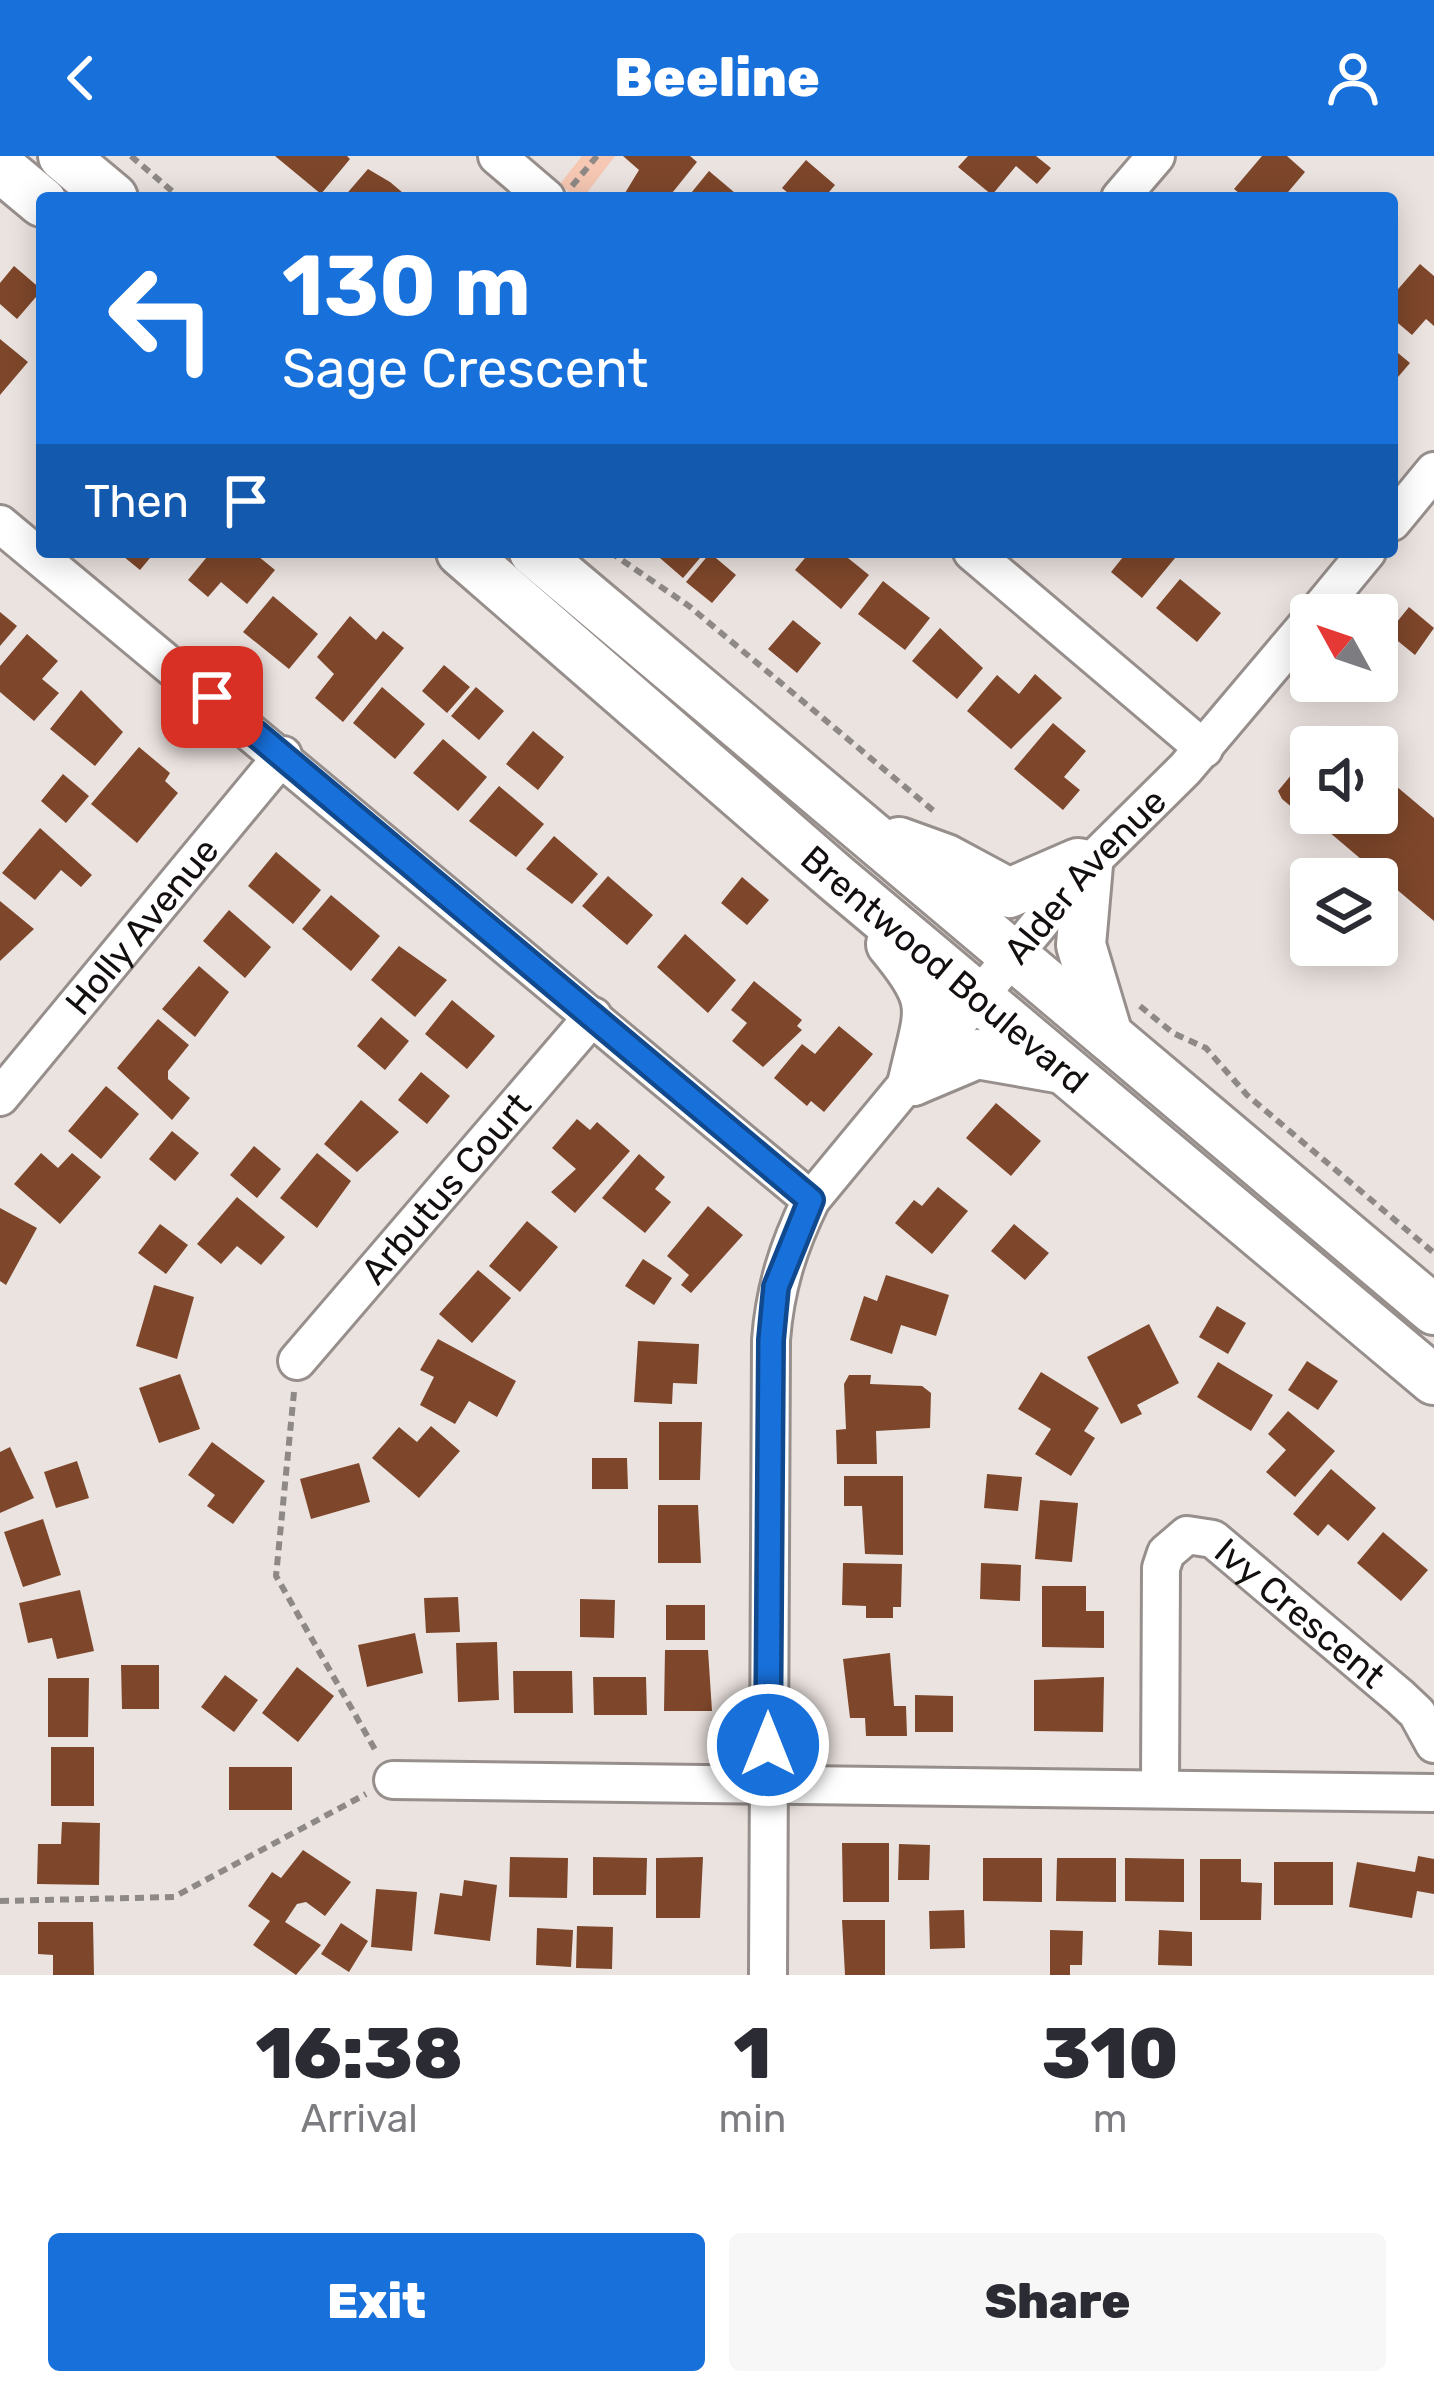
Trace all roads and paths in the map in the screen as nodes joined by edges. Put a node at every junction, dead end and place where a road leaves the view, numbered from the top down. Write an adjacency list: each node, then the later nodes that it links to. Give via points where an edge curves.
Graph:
1 (63, 156): 7 (main road)
2 (130, 156): 8 (path)
3 (497, 156): 9 (street)
4 (597, 156): 10 (path)
5 (1156, 156): 11 (street)
6 (0, 167): 12 (main road)
7 (105, 192)
8 (173, 192)
9 (539, 192)
10 (567, 192)
11 (1125, 192)
12 (36, 197)
13 (1434, 471): 14 (street)
14 (1398, 515)
15 (0, 524): 16 (street)
16 (36, 553)
17 (42, 558): 26 (street)
18 (468, 558): 30 (main road, Brentwood Boulevard)
19 (540, 558): 28 (main road, Brentwood Boulevard)
20 (619, 558): 27 (path, via 689,606)
21 (979, 558): 25 (street)
22 (1362, 558): 23 (street, Alder Avenue)
23 (1332, 594)
24 (1290, 645): 25 (street, Alder Avenue)
25 (1204, 749): 29 (street, Alder Avenue)
26 (283, 755): 33 (street); 37 (street, Holly Avenue)
27 (936, 813)
28 (866, 831): 29 (main road, via 946,859 1009,893); 31 (main road, Brentwood Boulevard)
29 (1088, 865): 31 (street, Alder Avenue); 34 (main road, via 1082,945)
30 (836, 878): 32 (main road, Brentwood Boulevard); 36 (main road, via 923,981 930,1006)
31 (1015, 957): 32 (street, Alder Avenue); 34 (main road, Brentwood Boulevard)
32 (981, 1000): 35 (main road, Brentwood Boulevard); 36 (street, Alder Avenue)
33 (593, 1016): 38 (street); 41 (street, Arbutus Court)
34 (1122, 1019): 39 (path, via 1206,1048 1247,1095); 40 (main road, Brentwood Boulevard)
35 (1065, 1070): 36 (main road, via 977,1054); 42 (main road, Brentwood Boulevard)
36 (913, 1081): 38 (street, Alder Avenue)
37 (0, 1097)
38 (811, 1200): 45 (street, Alder Avenue, via 776,1287 771,1340)
39 (1434, 1253)
40 (1434, 1310)
41 (297, 1361): 44 (path, via 276,1576)
42 (1434, 1380)
43 (1434, 1744): 46 (street, Ivy Crescent, via 1417,1713 1383,1682 1213,1539 1187,1535 1161,1568)
44 (393, 1780): 45 (street); 48 (path, via 174,1898)
45 (767, 1785): 46 (street); 49 (street, Alder Avenue)
46 (1160, 1786): 47 (street)
47 (1434, 1793)
48 (0, 1901)
49 (768, 1975)

